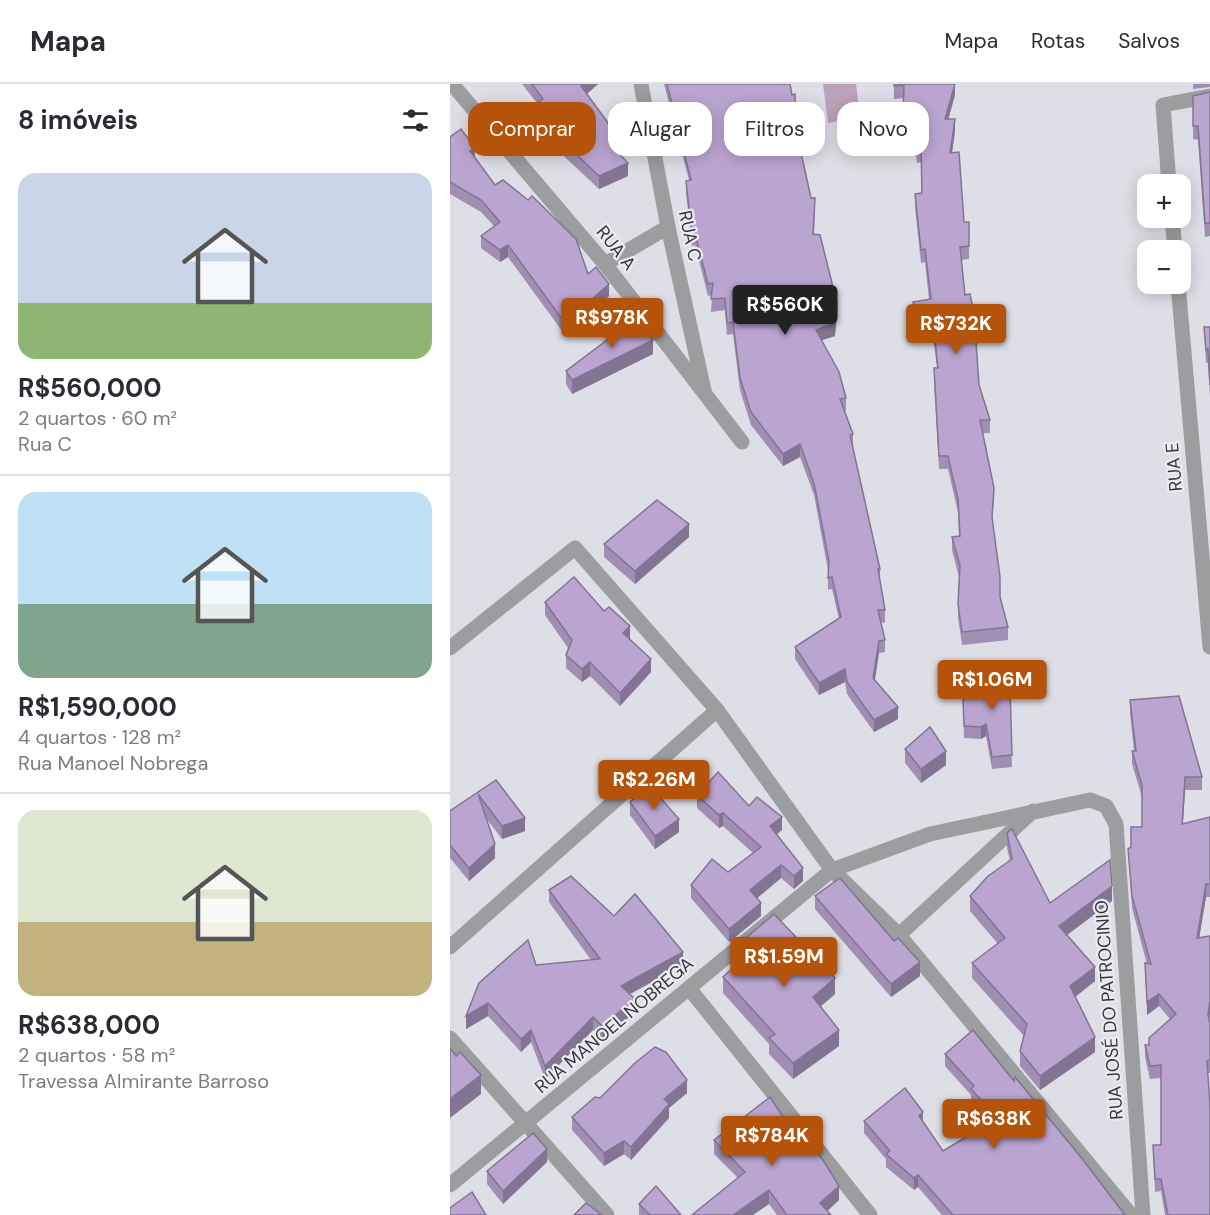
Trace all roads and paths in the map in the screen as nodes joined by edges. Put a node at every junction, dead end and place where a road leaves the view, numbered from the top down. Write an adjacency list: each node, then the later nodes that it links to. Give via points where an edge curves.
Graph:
1 (452, 84): 6 (street, RUA A)
2 (641, 84): 5 (street, RUA C)
3 (1210, 96): 4 (street, via 1163,105)
4 (1168, 174)
5 (668, 227): 6 (street); 8 (street, RUA C)
6 (605, 264): 8 (street, RUA A)
7 (1179, 294): 10 (street, RUA E)
8 (705, 394): 9 (street, RUA A)
9 (741, 442)
10 (1210, 647)
11 (450, 648): 12 (street, via 575,548)
12 (717, 710): 15 (street); 17 (street)
13 (1106, 806): 14 (street, RUA MANOEL NOBREGA, via 1089,800); 25 (street, RUA JOSÉ DO PATROCINIO, via 1116,824)
14 (1033, 811): 15 (street, RUA MANOEL NOBREGA, via 930,834); 16 (street)
15 (832, 870): 16 (street); 18 (street, RUA MANOEL NOBREGA)
16 (899, 935): 24 (street)
17 (450, 947)
18 (689, 988): 20 (street, RUA MANOEL NOBREGA); 23 (street)
19 (450, 1038): 20 (street)
20 (527, 1123): 21 (street, RUA MANOEL NOBREGA); 22 (street)
21 (450, 1185)
22 (607, 1215)
23 (870, 1215)
24 (1131, 1215)
25 (1143, 1215)

